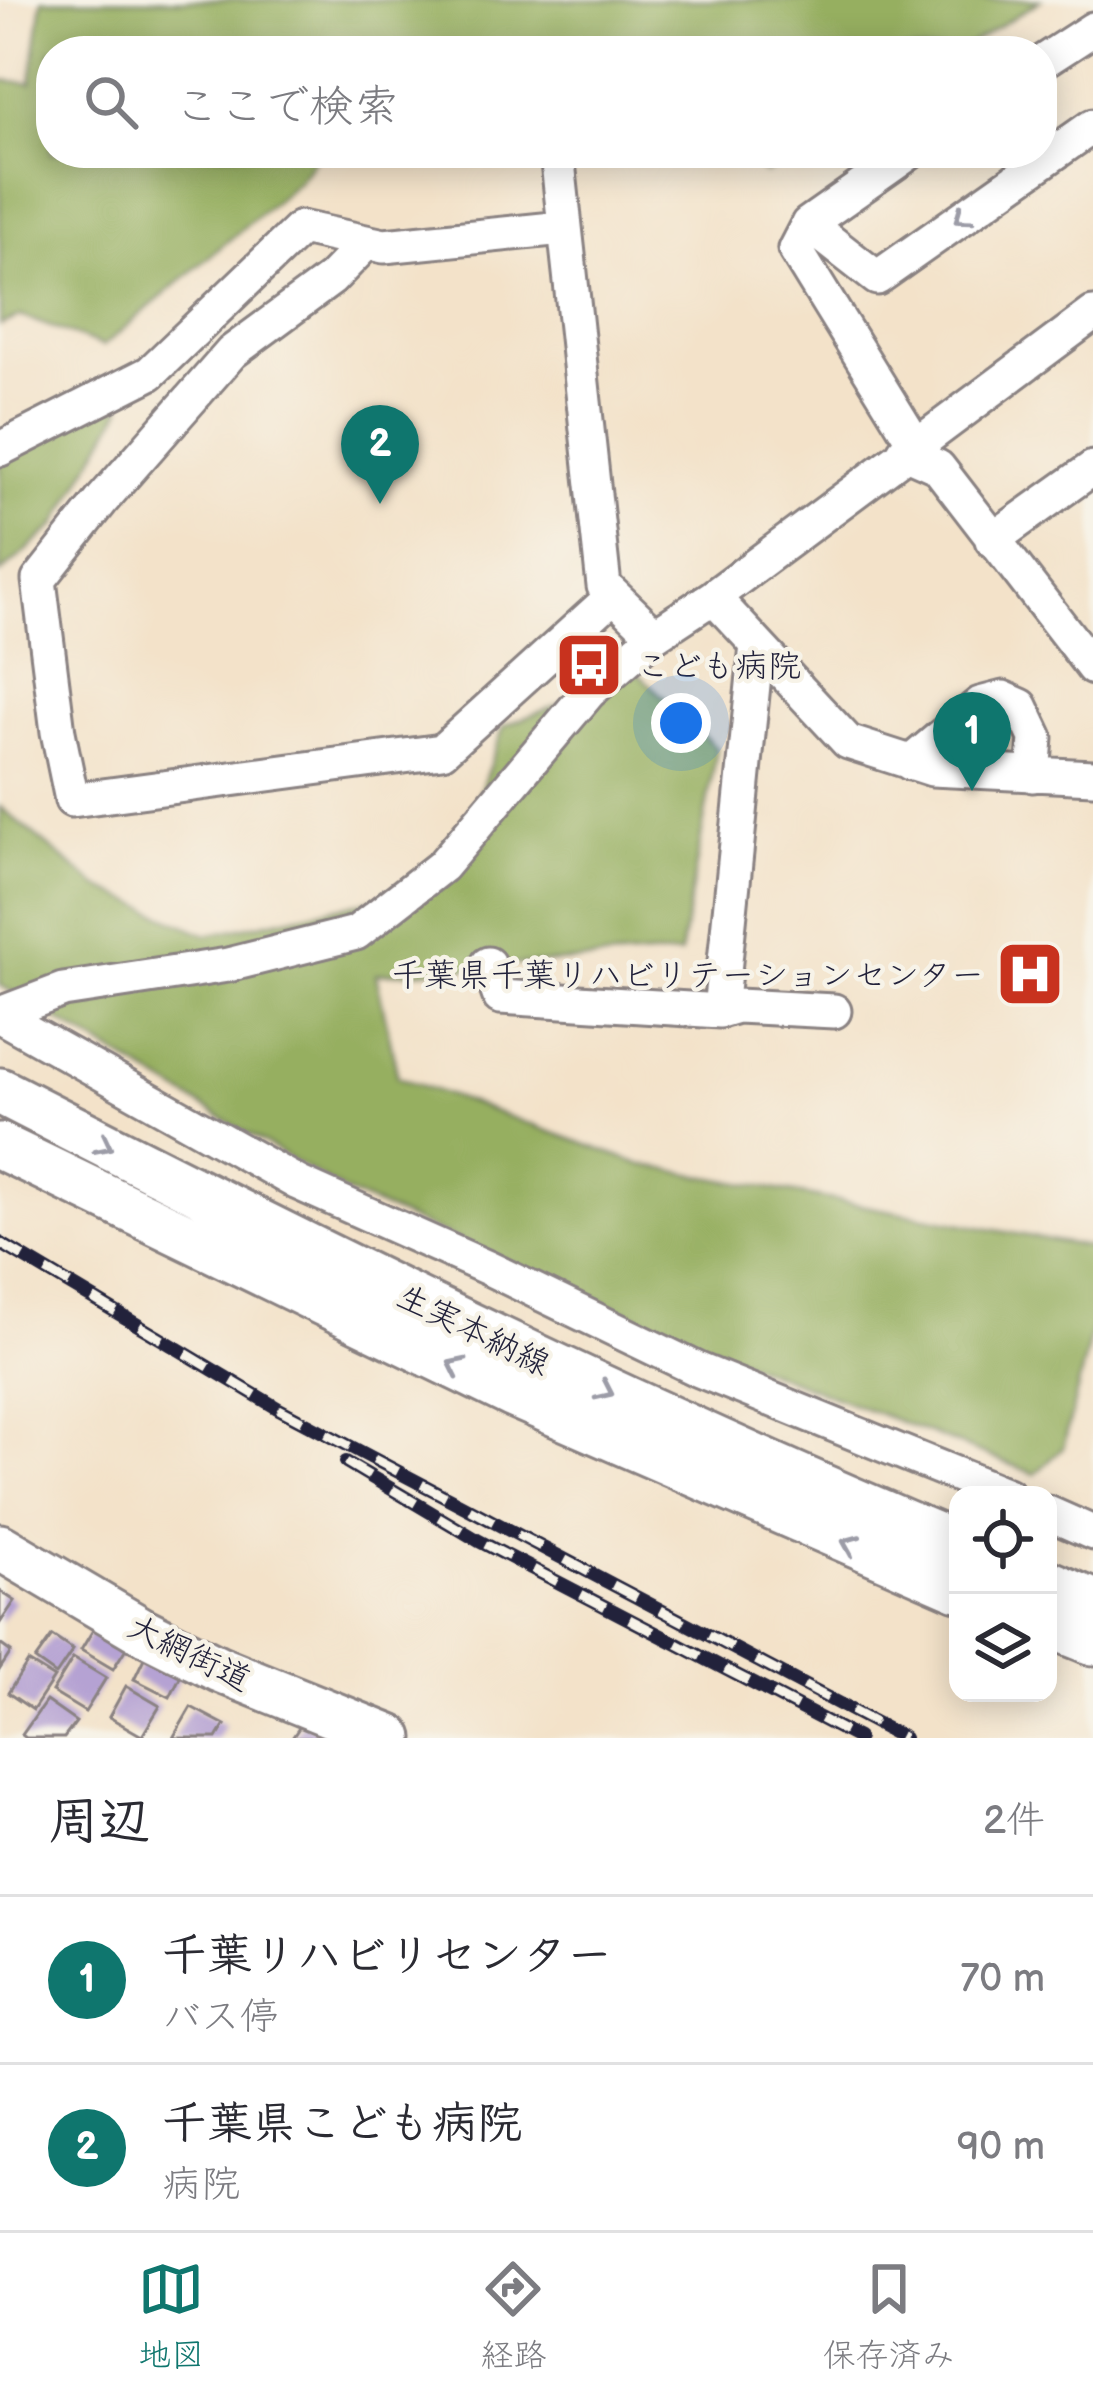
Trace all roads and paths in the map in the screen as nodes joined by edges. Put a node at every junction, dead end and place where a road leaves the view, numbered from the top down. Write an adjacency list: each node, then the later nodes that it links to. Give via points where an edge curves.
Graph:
1 (1093, 29): 2 (street)
2 (1057, 52)
3 (1093, 126): 4 (street, one-way to 4)
4 (1057, 151)
5 (557, 168): 9 (street)
6 (888, 168): 8 (street)
7 (1033, 168): 8 (street, one-way to 8, via 877,278)
8 (808, 224): 12 (street, via 795,249)
9 (563, 228): 10 (street); 16 (street, via 604,586)
10 (366, 243): 13 (street, via 302,228 150,373); 16 (street, via 232,352 39,580 72,800 442,751)
11 (1093, 314): 12 (street)
12 (910, 448): 15 (street, via 938,467); 17 (street)
13 (0, 449)
14 (1093, 468): 15 (street)
15 (992, 540): 20 (street)
16 (612, 597): 18 (street)
17 (713, 598): 18 (street); 19 (street)
18 (655, 634): 27 (street, via 590,692 442,866 356,933 229,964 63,990)
19 (757, 645): 21 (street, via 848,742); 25 (street)
20 (1093, 668)
21 (910, 763): 22 (street); 22 (street, via 980,704 1003,698 1021,706 1036,738)
22 (1034, 775): 23 (street)
23 (1093, 777)
24 (488, 964): 25 (street, via 500,998)
25 (720, 1011): 26 (street)
26 (834, 1011)
27 (0, 1015): 30 (street, via 298,1183 699,1370)
28 (0, 1091): 33 (main road, 生実本納線, one-way to 33, via 602,1390)
29 (0, 1147): 35 (main road, 生実本納線, one-way to 29, via 512,1394)
30 (984, 1486)
31 (1057, 1517): 32 (street)
32 (1093, 1533)
33 (949, 1541)
34 (0, 1547): 40 (main road, 大網街道, via 219,1669)
35 (949, 1584)
36 (1057, 1587): 37 (main road)
37 (1093, 1602)
38 (1057, 1628): 39 (main road)
39 (1093, 1642)
40 (390, 1738)

